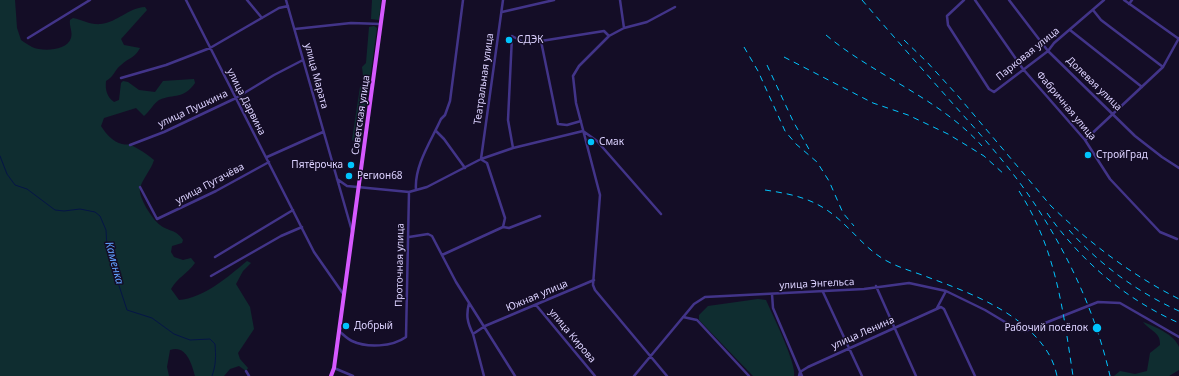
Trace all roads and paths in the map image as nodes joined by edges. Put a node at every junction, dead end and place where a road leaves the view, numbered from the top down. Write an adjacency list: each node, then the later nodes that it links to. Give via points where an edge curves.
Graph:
1 (90, 0): 27 (street)
2 (186, 0): 30 (street, улица Дарвина)
3 (248, 0): 21 (street)
4 (286, 0): 17 (street, улица Марата)
5 (384, 0): 22 (main road, Советская улица)
6 (463, 0): 40 (street, via 450,101)
7 (503, 0): 20 (street, Театральная улица)
8 (554, 0): 20 (street)
9 (620, 0): 23 (street)
10 (964, 0): 34 (street, Парковая улица, via 947,16 948,25 989,89 994,92)
11 (975, 0): 34 (street, Фабричная улица)
12 (1010, 0): 31 (street, Долевая улица)
13 (1104, 0): 19 (street, Парковая улица)
14 (1124, 0): 16 (street)
15 (1132, 0): 16 (street)
16 (1129, 4): 28 (street)
17 (288, 6): 21 (street); 24 (street, улица Марата)
18 (675, 7): 23 (street, via 647,22)
19 (1093, 10): 25 (street, Парковая улица); 33 (street, via 1101,20)
20 (502, 12): 48 (street, Театральная улица)
21 (262, 18): 30 (street)
22 (381, 24): 24 (street, via 351,23); 54 (main road, Советская улица)
23 (624, 28): 26 (street)
24 (295, 29): 32 (street, улица Марата)
25 (1070, 30): 31 (street, Парковая улица); 36 (street)
26 (609, 36): 29 (street, via 604,31 593,31); 39 (street, via 573,76)
27 (28, 38)
28 (1179, 38): 33 (street)
29 (541, 41): 39 (street, via 558,124); 45 (street, via 523,42 512,36 508,120)
30 (210, 48): 35 (street, via 166,65); 37 (street, улица Дарвина)
31 (1048, 51): 34 (street, Парковая улица); 38 (street, Долевая улица)
32 (303, 60): 37 (street, улица Пушкина); 42 (street, улица Марата)
33 (1163, 67): 36 (street)
34 (1023, 69): 43 (street, Фабричная улица)
35 (121, 78)
36 (1142, 87): 38 (street)
37 (236, 98): 44 (street, улица Пушкина); 47 (street, улица Дарвина, via 258,143)
38 (1113, 113): 43 (street); 51 (street, Долевая улица, via 1135,136)
39 (581, 122): 41 (street)
40 (436, 131): 50 (street); 55 (street, via 421,162 415,184)
41 (583, 131): 45 (street); 58 (street, via 597,141); 68 (street, via 600,195)
42 (323, 132): 46 (street, улица Марата); 47 (street)
43 (1085, 140): 64 (street, Фабричная улица, via 1110,179 1160,232)
44 (130, 145)
45 (513, 148): 48 (street)
46 (330, 156): 52 (street, Советская улица)
47 (268, 157): 49 (street, улица Дарвина)
48 (481, 159): 50 (street); 61 (street, via 487,163 505,218)
49 (269, 162): 53 (street, улица Пугачёва, via 158,219); 57 (street, улица Дарвина)
50 (465, 168): 55 (street)
51 (1179, 168)
52 (337, 179): 54 (street, via 347,186); 62 (street, Советская улица)
53 (140, 187)
54 (359, 188): 56 (street); 62 (main road, Советская улица)
55 (416, 190): 56 (street)
56 (409, 192): 63 (street, Проточная улица)
57 (293, 210): 60 (street, улица Дарвина); 66 (street)
58 (661, 214)
59 (540, 216): 61 (street, via 509,228)
60 (302, 227): 67 (street, via 281,236); 73 (street, улица Дарвина, via 314,252)
61 (503, 227): 65 (street)
62 (352, 231): 73 (main road, Советская улица)
63 (409, 237): 65 (street, via 428,234 432,236); 80 (street, Проточная улица, via 406,338 400,342 377,346 351,341)
64 (1177, 239)
65 (442, 255): 74 (street)
66 (215, 257)
67 (211, 276)
68 (594, 280): 75 (street, Южная улица); 84 (street, via 595,290)
69 (876, 286): 70 (street, улица Энгельса, via 909,283); 71 (street, улица Энгельса); 79 (street)
70 (946, 291): 76 (street); 82 (street, улица Энгельса, via 1014,328 1025,331 1098,302 1111,302 1120,303)
71 (823, 292): 72 (street, улица Энгельса); 83 (street)
72 (772, 294): 77 (street, улица Энгельса, via 705,297 694,304); 87 (street, via 773,308)
73 (344, 295): 80 (main road, Советская улица)
74 (469, 302): 78 (street); 81 (street, via 466,310)
75 (536, 305): 78 (street, Южная улица); 93 (street, улица Кирова)
76 (936, 308): 79 (street, улица Ленина); 101 (street, via 944,308)
77 (683, 317): 84 (street, улица Энгельса); 96 (street, via 697,320)
78 (485, 326): 81 (street, Южная улица); 92 (street)
79 (894, 328): 83 (street, улица Ленина); 100 (street)
80 (339, 331): 85 (main road, Советская улица)
81 (473, 334): 91 (street)
82 (1179, 337)
83 (849, 349): 87 (street, улица Ленина); 99 (street)
84 (650, 356): 94 (street, улица Энгельса); 95 (street)
85 (334, 368): 89 (main road, Советская улица); 90 (street)
86 (246, 371): 88 (street)
87 (800, 372): 97 (street); 98 (street)
88 (249, 376)
89 (331, 376)
90 (353, 376)
91 (484, 376)
92 (515, 376)
93 (595, 376)
94 (634, 376)
95 (667, 376)
96 (749, 376)
97 (799, 376)
98 (802, 376)
99 (862, 376)
100 (916, 376)
101 (975, 376)

